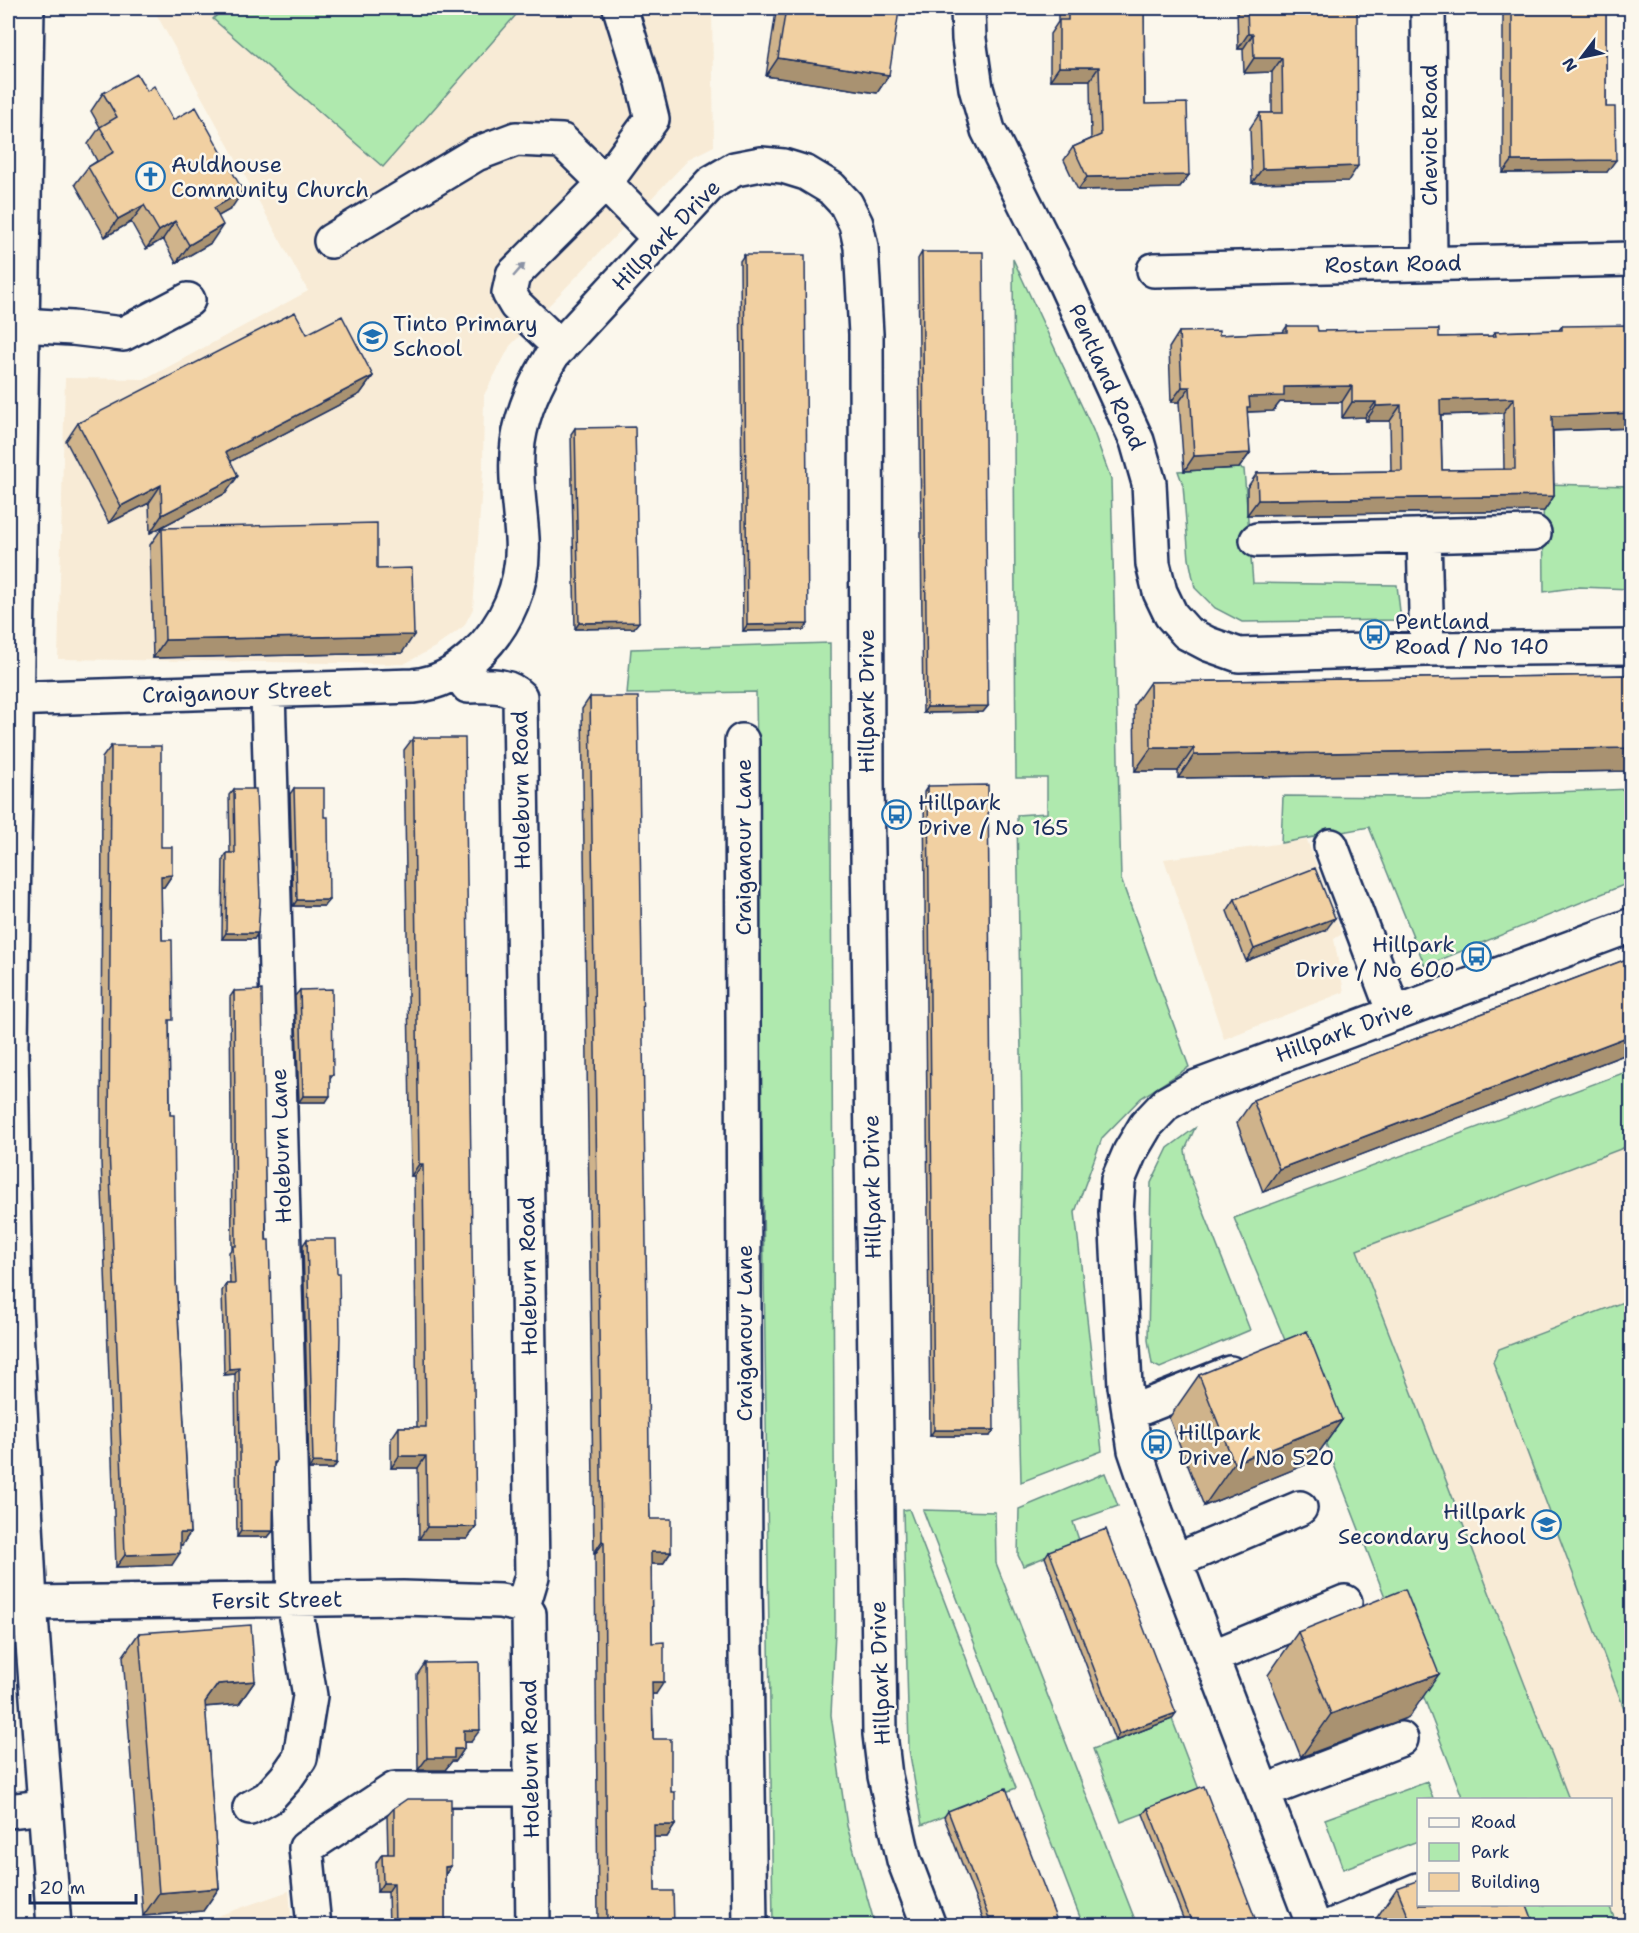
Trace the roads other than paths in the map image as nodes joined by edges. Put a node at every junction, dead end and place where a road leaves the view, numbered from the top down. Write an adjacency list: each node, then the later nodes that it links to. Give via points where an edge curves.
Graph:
1 (27, 8): 12 (street)
2 (620, 8): 5 (street, via 652,119)
3 (968, 8): 18 (street, Pentland Road, via 976,88 988,130 1137,441 1149,483 1152,564 1171,615 1186,633 1239,655)
4 (1428, 8): 9 (street, Cheviot Road)
5 (605, 183): 6 (street); 7 (street, via 562,141 516,139 476,154); 13 (street, one-way to 5, via 516,305 509,293 513,275)
6 (660, 239): 13 (street, Hillpark Drive); 46 (street, Hillpark Drive, via 711,183 735,169 761,164 806,172 831,188 846,204 861,247 866,334 866,758 880,1734 904,1860)
7 (331, 241)
8 (1632, 259): 9 (street, Rostan Road)
9 (1430, 263): 10 (street, Rostan Road)
10 (1154, 270)
11 (188, 300): 12 (street, via 123,334)
12 (21, 325): 21 (street)
13 (560, 347): 19 (street, Hillpark Drive, via 537,380 518,442 516,480 522,541 519,582 496,631)
14 (1534, 533): 15 (street)
15 (1424, 535): 16 (street); 18 (street)
16 (1257, 540)
17 (1632, 647): 18 (street, Pentland Road)
18 (1427, 649)
19 (457, 671): 20 (street, Craiganour Street, via 432,684); 33 (street, Holeburn Road, via 468,686 512,689 520,697 532,1576)
20 (268, 691): 21 (street, Craiganour Street); 30 (street, Holeburn Lane)
21 (11, 699): 32 (street, via 15,1308)
22 (742, 741): 45 (street, Craiganour Lane)
23 (1331, 846): 25 (street)
24 (1632, 925): 25 (street, Hillpark Drive)
25 (1394, 1013): 27 (street, Hillpark Drive, via 1194,1088 1167,1103 1146,1125 1118,1180 1116,1212)
26 (1249, 1365): 27 (street)
27 (1129, 1413): 29 (street, Hillpark Drive, via 1135,1450)
28 (1300, 1508): 29 (street)
29 (1175, 1561): 34 (street, Hillpark Drive)
30 (294, 1600): 32 (street, Fersit Street); 33 (street, Fersit Street, via 403,1598 501,1601); 39 (street, Holeburn Lane, via 310,1696 300,1758 268,1798)
31 (1345, 1602): 34 (street)
32 (30, 1604): 38 (street)
33 (523, 1606): 36 (street, Holeburn Road, via 529,1614)
34 (1212, 1657): 37 (street, Hillpark Drive)
35 (1401, 1739): 37 (street)
36 (530, 1789): 43 (street, via 394,1789 306,1848); 44 (street, Holeburn Road)
37 (1263, 1792): 47 (street, Hillpark Drive)
38 (44, 1807): 40 (street); 42 (street)
39 (250, 1808)
40 (8, 1811)
41 (1417, 1891): 48 (street)
42 (54, 1926)
43 (314, 1926)
44 (533, 1926)
45 (750, 1926)
46 (929, 1926)
47 (1314, 1926)
48 (1331, 1926)

